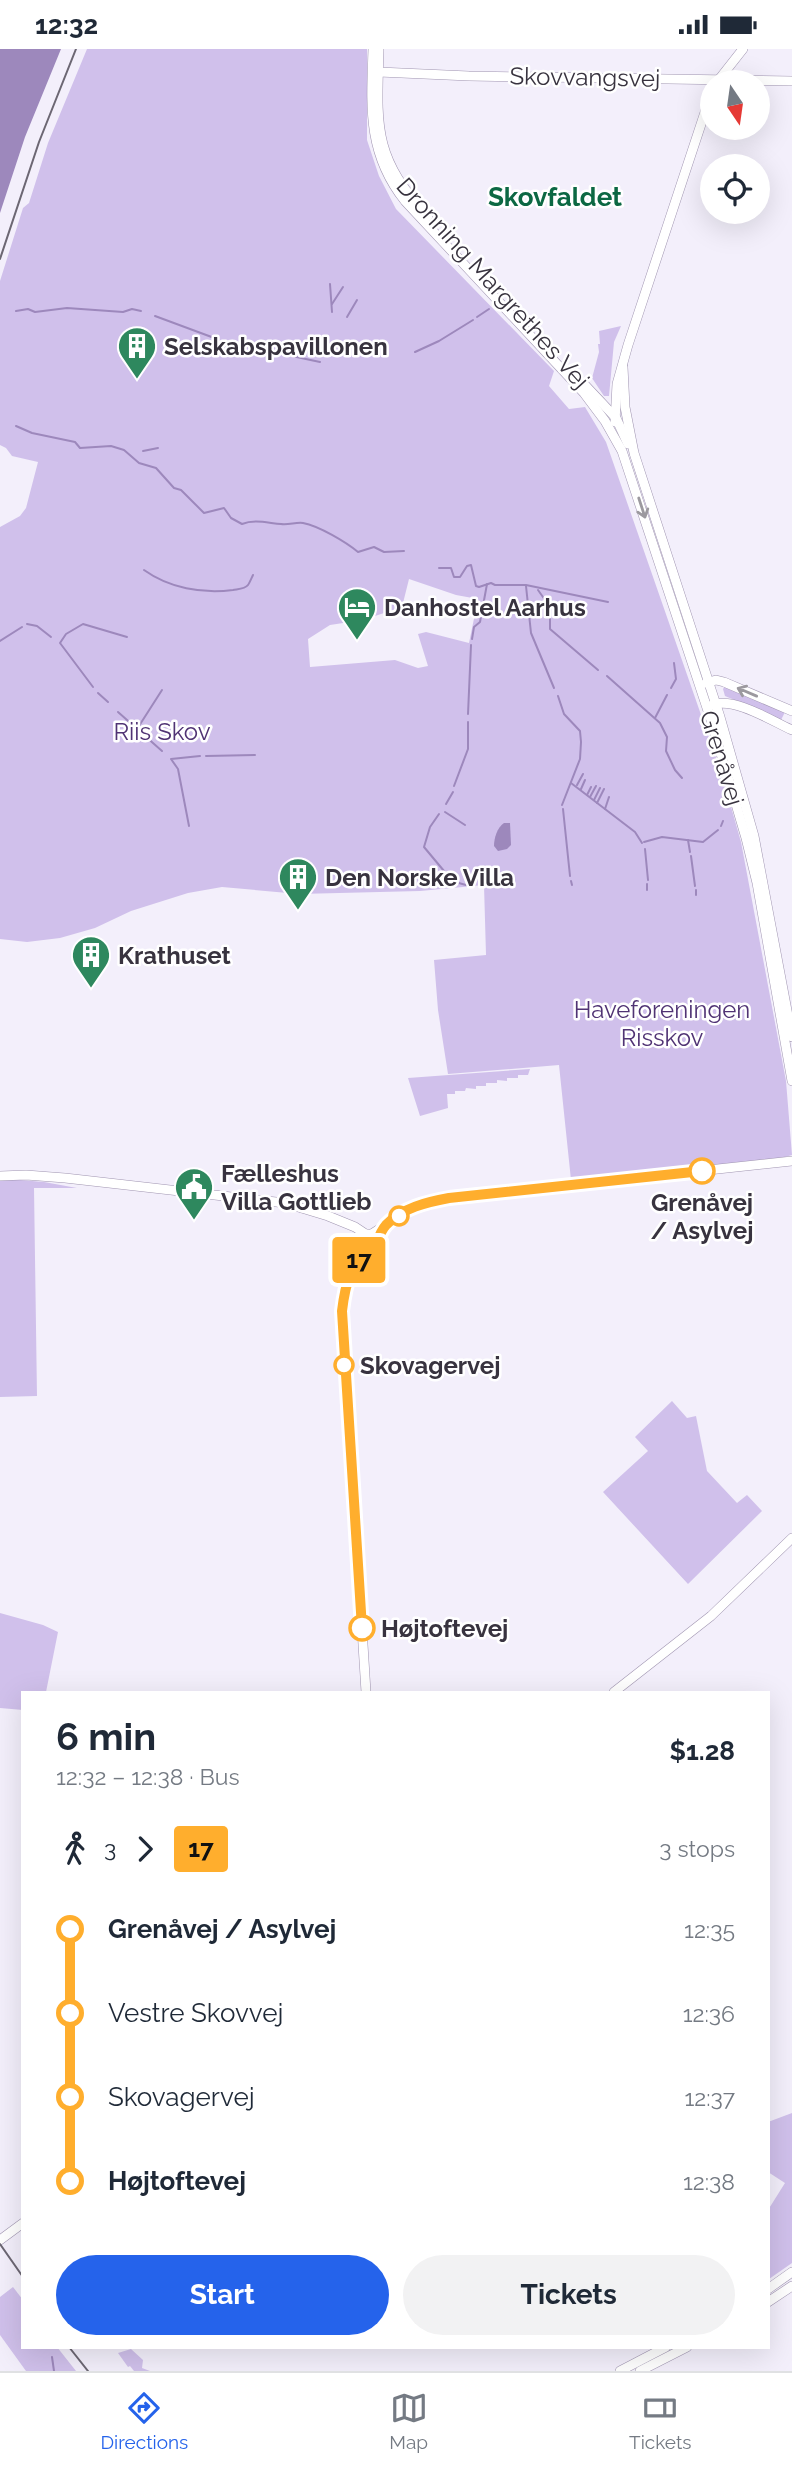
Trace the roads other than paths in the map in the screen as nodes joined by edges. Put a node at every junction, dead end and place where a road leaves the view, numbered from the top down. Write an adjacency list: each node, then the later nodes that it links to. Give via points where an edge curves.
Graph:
1 (373, 49): 14 (street, Dronning Margrethes Vej, via 373,127 392,183 584,393)
2 (379, 49): 5 (street, Dronning Margrethes Vej)
3 (743, 49): 4 (street)
4 (727, 70)
5 (379, 72): 6 (street, Skovvangsvej); 12 (street, Dronning Margrethes Vej, via 381,137 403,188)
6 (700, 81)
7 (770, 81): 8 (street, Skovvangsvej)
8 (792, 81)
9 (700, 127): 10 (street)
10 (623, 367): 11 (street); 15 (street, via 625,407)
11 (616, 405): 12 (street); 13 (street)
12 (606, 409): 13 (street, Dronning Margrethes Vej)
13 (615, 418): 14 (street); 15 (street, Dronning Margrethes Vej)
14 (619, 444): 16 (street, Grenåvej, one-way to 16)
15 (638, 465): 16 (street, Grenåvej)
16 (705, 684): 17 (street, Grenåvej); 18 (street, one-way to 16, via 724,682)
17 (712, 705): 19 (street, via 736,704); 20 (street, Grenåvej, via 761,870); 21 (street, Grenåvej, via 754,872)
18 (792, 711)
19 (792, 730)
20 (792, 1037)
21 (792, 1081)
22 (792, 1161): 24 (street, via 449,1198 416,1206)
23 (0, 1176): 24 (street, via 65,1178 275,1201 348,1225)
24 (367, 1241): 26 (street, via 343,1298 342,1326)
25 (792, 1538): 27 (street, via 711,1616)
26 (366, 1691)
27 (615, 1691)
28 (21, 2224): 29 (street)
29 (0, 2240)
30 (792, 2272): 32 (street)
31 (792, 2286): 33 (street)
32 (770, 2288)
33 (770, 2301)
34 (662, 2349): 36 (street)
35 (683, 2349): 37 (street)
36 (620, 2371)
37 (640, 2371)

